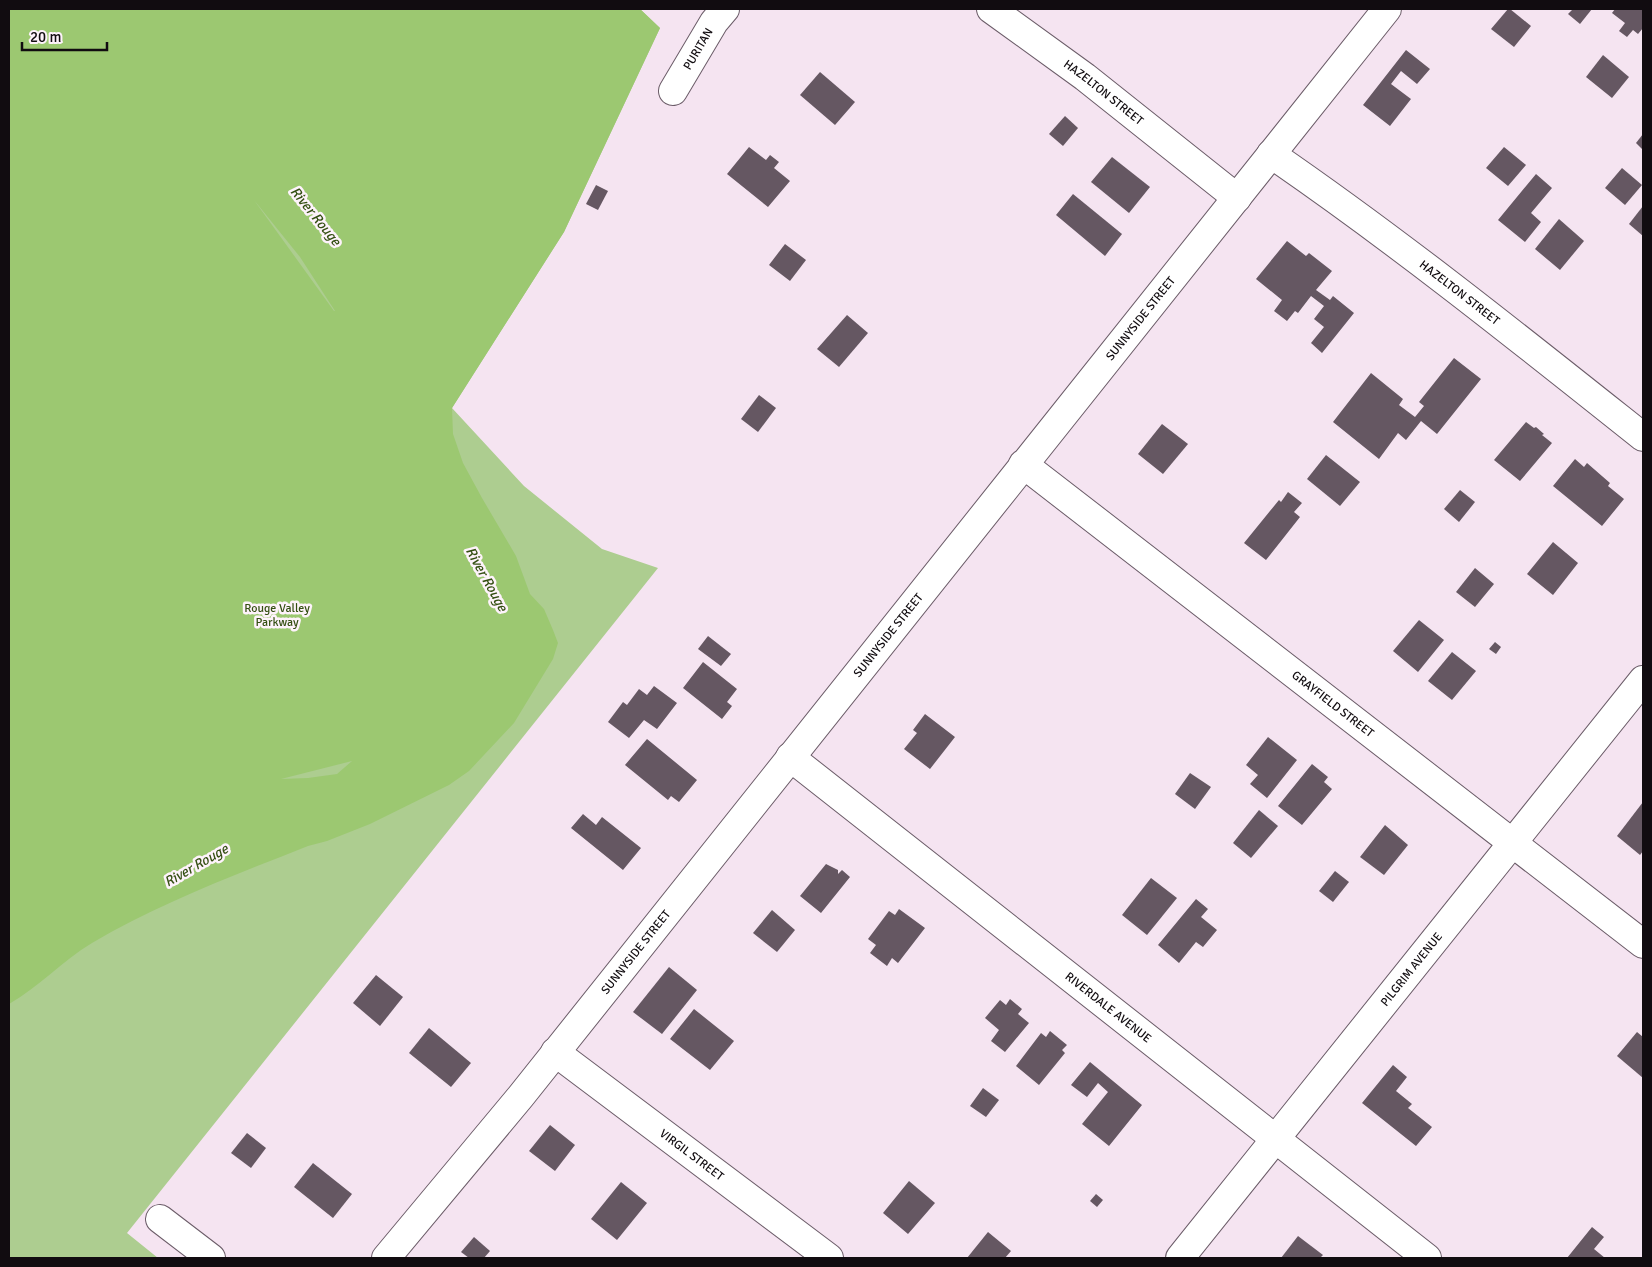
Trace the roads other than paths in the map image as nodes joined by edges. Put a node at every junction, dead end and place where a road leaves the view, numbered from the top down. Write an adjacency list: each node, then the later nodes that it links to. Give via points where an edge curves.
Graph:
1 (725, 9): 4 (street, PURITAN)
2 (991, 9): 6 (street, HAZELTON STREET, via 1085,77)
3 (1387, 9): 5 (street, SUNNYSIDE STREET)
4 (673, 91)
5 (1271, 154): 6 (street, SUNNYSIDE STREET); 7 (street, HAZELTON STREET, via 1345,205)
6 (1237, 198): 8 (street, SUNNYSIDE STREET)
7 (1643, 437)
8 (1023, 464): 10 (street, SUNNYSIDE STREET); 11 (street, GRAYFIELD STREET)
9 (1643, 680): 11 (street, PILGRIM AVENUE)
10 (790, 757): 13 (street, SUNNYSIDE STREET); 14 (street, RIVERDALE AVENUE)
11 (1513, 842): 12 (street, GRAYFIELD STREET); 14 (street, PILGRIM AVENUE)
12 (1643, 944)
13 (555, 1052): 17 (street, SUNNYSIDE STREET); 18 (street, VIRGIL STREET)
14 (1275, 1139): 19 (street, PILGRIM AVENUE); 20 (street, RIVERDALE AVENUE)
15 (160, 1219): 16 (street)
16 (211, 1258)
17 (386, 1258)
18 (829, 1258)
19 (1180, 1258)
20 (1427, 1258)

